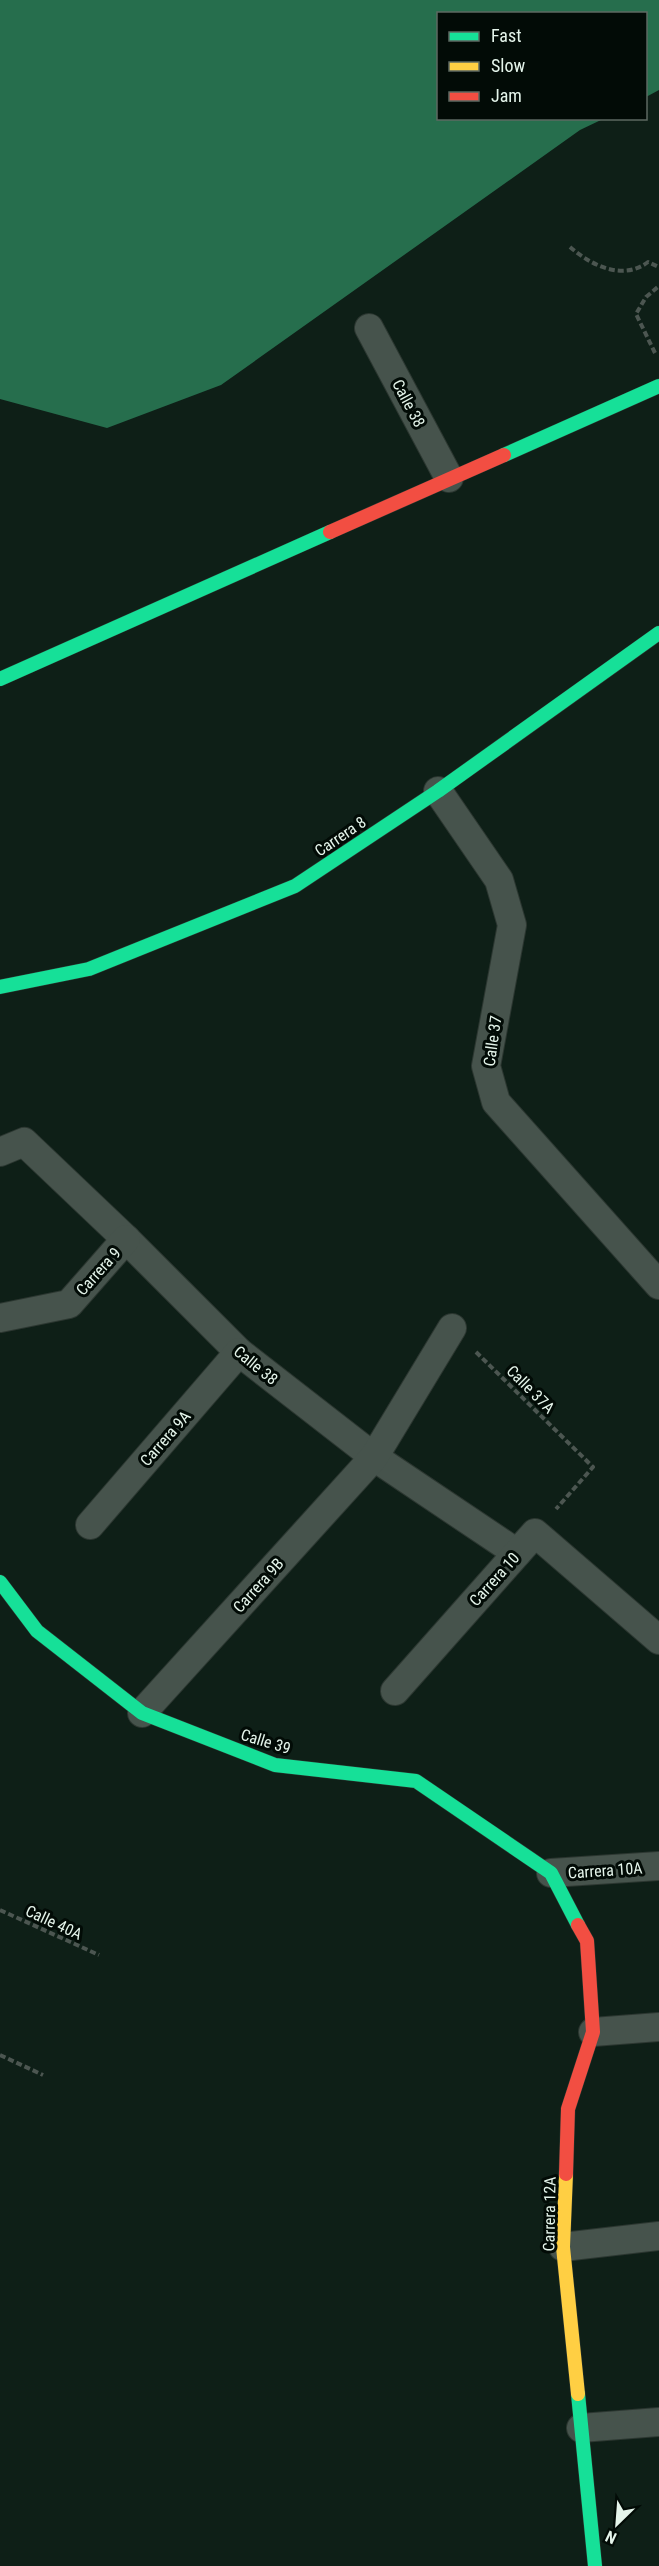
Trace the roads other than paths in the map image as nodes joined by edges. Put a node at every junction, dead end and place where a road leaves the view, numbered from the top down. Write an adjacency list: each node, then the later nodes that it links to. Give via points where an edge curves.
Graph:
1 (369, 328): 3 (street, Calle 38)
2 (659, 386): 3 (street)
3 (449, 478): 5 (street)
4 (659, 633): 6 (street, Carrera 8)
5 (0, 679)
6 (438, 791): 7 (street, Carrera 8, via 295,886 88,969); 10 (street, Calle 37, via 499,880 512,925 486,1066 496,1102)
7 (0, 987)
8 (12, 1147): 9 (street, Calle 38)
9 (126, 1239): 11 (street, Carrera 9, via 69,1304); 13 (street, Calle 38)
10 (659, 1285)
11 (0, 1318)
12 (452, 1329): 14 (street, Carrera 9B)
13 (239, 1352): 14 (street, Calle 38); 15 (street, Carrera 9A)
14 (374, 1457): 16 (street, Calle 38); 20 (street, Carrera 9B)
15 (90, 1524)
16 (526, 1543): 18 (street, Calle 38); 19 (street, Carrera 10)
17 (0, 1582): 20 (street, Calle 39, via 37,1631)
18 (659, 1640)
19 (395, 1691)
20 (142, 1713): 22 (street, Calle 39, via 275,1764 416,1781)
21 (659, 1866): 22 (street, Carrera 10A)
22 (551, 1873): 24 (street, Carrera 12A, via 587,1941)
23 (659, 2027): 24 (street)
24 (593, 2032): 26 (street, Carrera 12A, via 568,2109)
25 (659, 2236): 26 (street)
26 (563, 2247): 28 (street, Carrera 12A)
27 (659, 2422): 28 (street)
28 (582, 2428): 29 (street, Carrera 12A)
29 (595, 2566)

